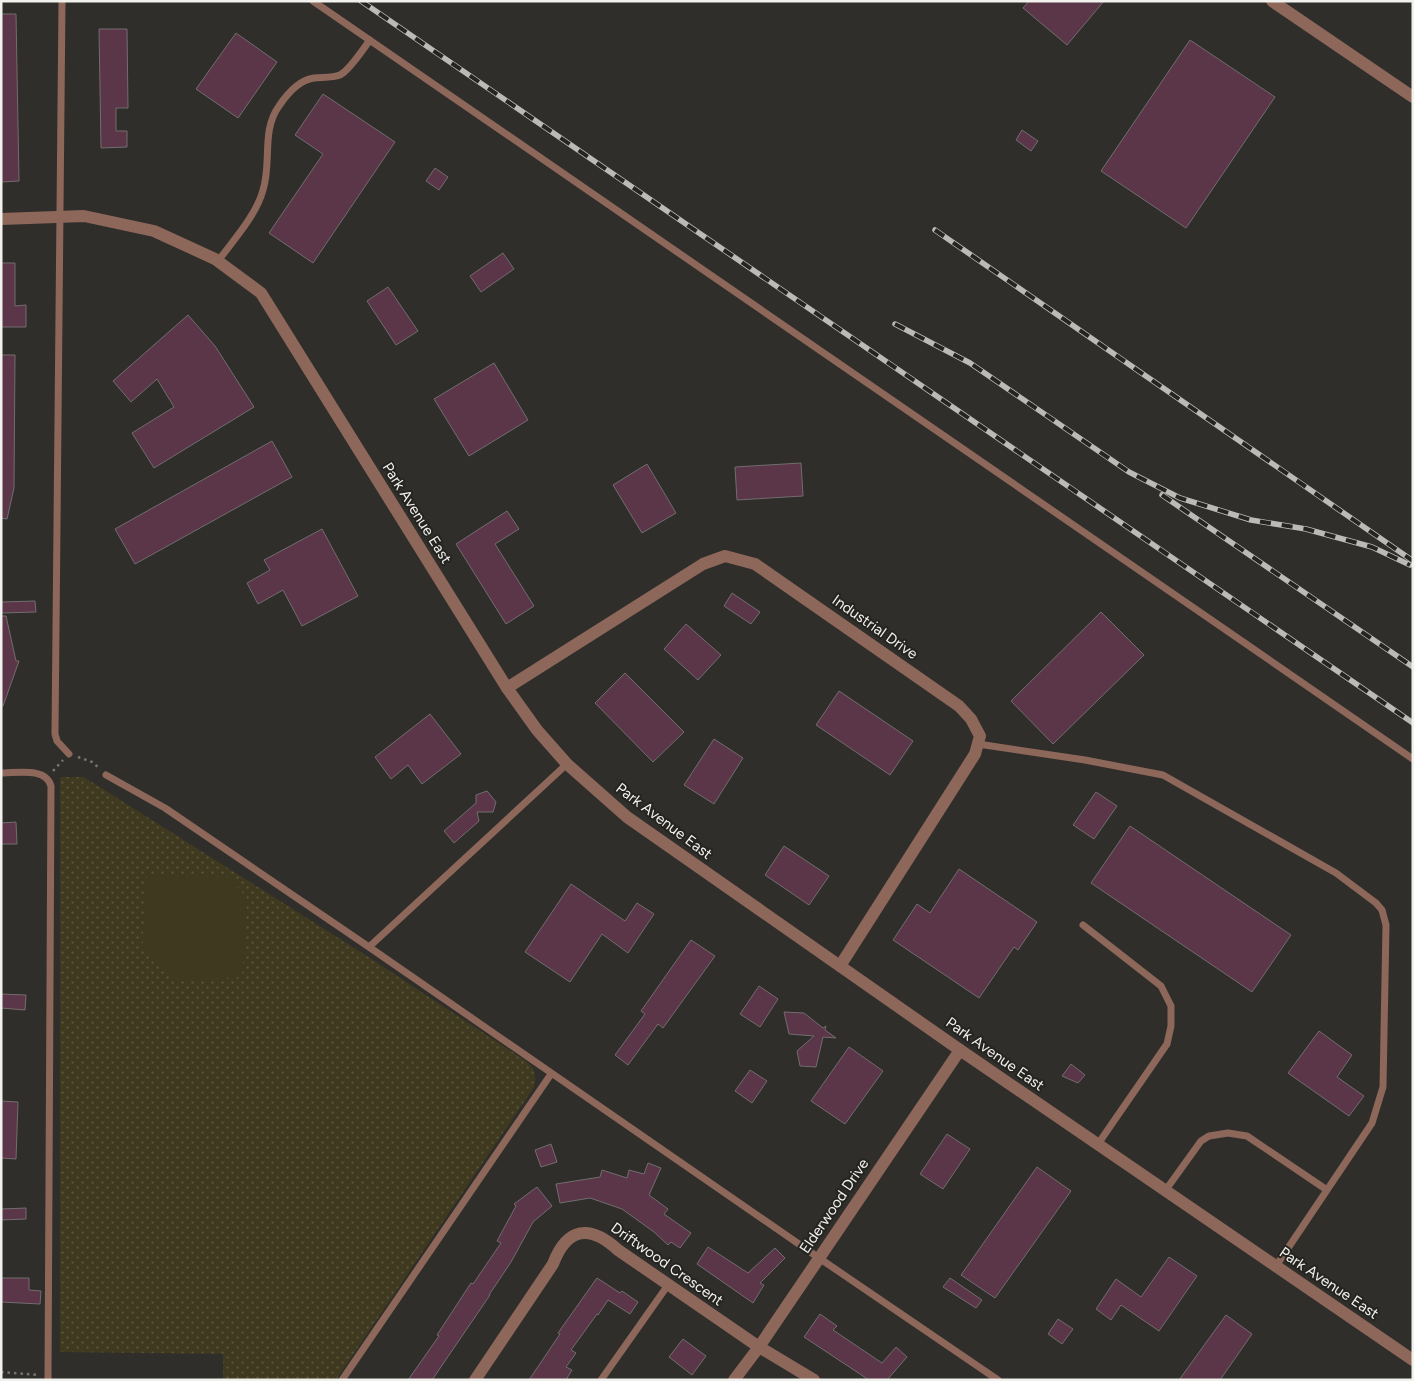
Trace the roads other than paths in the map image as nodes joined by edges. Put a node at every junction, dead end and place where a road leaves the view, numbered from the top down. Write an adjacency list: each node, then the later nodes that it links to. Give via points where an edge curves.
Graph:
1 (62, 1): 6 (lane)
2 (313, 1): 4 (lane)
3 (1272, 1): 5 (street)
4 (370, 40): 8 (lane, via 346,72 311,78 295,86 279,106 270,123 268,168 263,192 247,222); 12 (lane)
5 (1413, 97)
6 (61, 217): 7 (street, Park Avenue East); 8 (street, Park Avenue East, via 84,216 154,231); 11 (lane, via 56,734)
7 (1, 219)
8 (218, 261): 9 (street, Park Avenue East, via 261,293)
9 (506, 688): 10 (street, Industrial Drive, via 703,564 725,556 755,564 958,706 971,719 980,736); 13 (street, Park Avenue East)
10 (978, 744): 18 (street, via 975,754); 22 (lane, via 1163,775 1336,873 1382,910 1386,925 1383,1087 1372,1123)
11 (69, 754)
12 (1413, 758)
13 (567, 764): 17 (lane); 18 (street, Park Avenue East, via 627,817)
14 (1, 773): 29 (lane, via 42,774 51,786)
15 (106, 775): 17 (lane, via 164,808)
16 (1083, 925): 21 (lane, via 1161,986 1171,1006 1167,1044)
17 (369, 947): 20 (lane)
18 (840, 966): 19 (street, Park Avenue East)
19 (960, 1050): 21 (street, Park Avenue East); 24 (street, Elderwood Drive)
20 (551, 1074): 24 (lane); 30 (lane)
21 (1098, 1144): 23 (street, Park Avenue East)
22 (1327, 1190): 23 (lane, via 1247,1136 1228,1132 1209,1136 1201,1142); 25 (lane)
23 (1165, 1191): 25 (street, Park Avenue East)
24 (819, 1258): 27 (street, Elderwood Drive); 35 (lane)
25 (1276, 1266): 28 (street, Park Avenue East)
26 (668, 1285): 27 (street, Driftwood Crescent); 31 (street, Driftwood Crescent, via 600,1236 588,1232 577,1234 558,1251 553,1264); 32 (lane)
27 (759, 1347): 33 (street, Elderwood Drive); 34 (street, Driftwood Crescent)
28 (1413, 1360)
29 (48, 1378)
30 (342, 1380)
31 (475, 1380)
32 (601, 1380)
33 (734, 1380)
34 (814, 1380)
35 (998, 1380)

